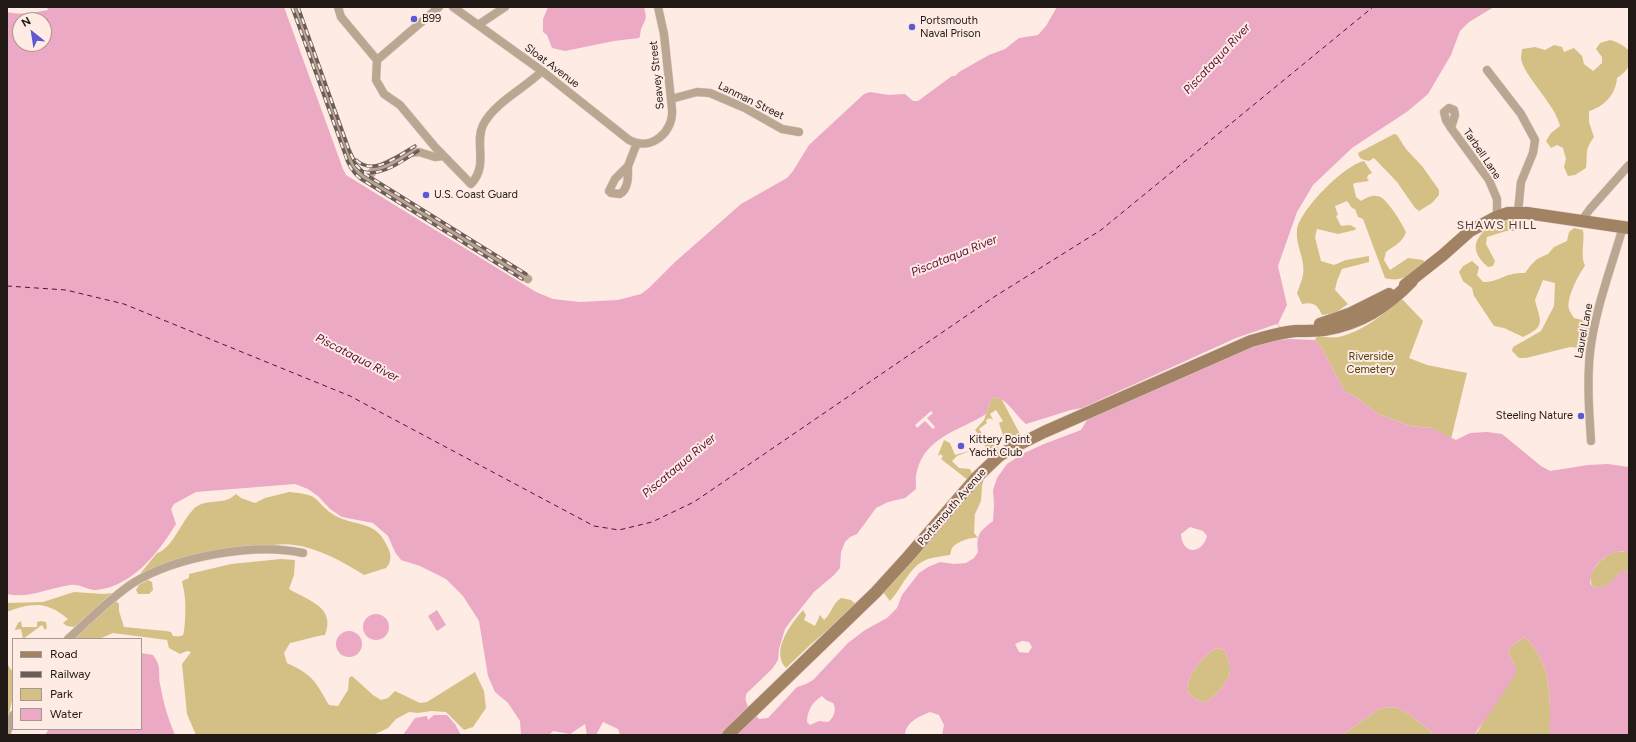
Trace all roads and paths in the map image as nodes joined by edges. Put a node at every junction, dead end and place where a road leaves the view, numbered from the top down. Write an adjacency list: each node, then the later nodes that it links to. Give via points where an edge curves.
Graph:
1 (295, 7): 18 (street, via 347,151 355,168)
2 (338, 7): 8 (street, via 342,17)
3 (439, 7): 8 (street)
4 (453, 7): 7 (street, Sloat Avenue)
5 (505, 7): 7 (street)
6 (658, 7): 11 (street, Seavey Street, via 664,34)
7 (478, 25): 10 (street, Sloat Avenue)
8 (377, 60): 15 (street, via 376,80 381,90 400,105)
9 (1487, 70): 19 (street, via 1521,114 1535,140 1533,153 1521,182)
10 (542, 72): 14 (street, Sloat Avenue, via 625,137); 15 (street, via 501,104 483,125 479,173 471,184)
11 (671, 99): 13 (street, Lanman Street, via 697,92 710,93 745,108 782,129); 14 (street, Seavey Street, via 672,119 667,130 654,141)
12 (1451, 128): 20 (street, Tarbell Lane, via 1489,180 1498,199)
13 (799, 132)
14 (638, 143): 17 (street)
15 (443, 156): 18 (street, via 410,152 373,171)
16 (1629, 165): 21 (street, via 1590,209)
17 (628, 166)
18 (367, 179): 23 (street)
19 (1518, 212): 20 (main road, Portsmouth Avenue); 21 (main road, Portsmouth Avenue)
20 (1497, 216): 29 (main road, Portsmouth Avenue, via 1470,231 1412,281 1349,314 1296,331 1263,337 1229,350 1044,432 1004,453 977,478 876,592)
21 (1584, 222): 22 (main road, Portsmouth Avenue)
22 (1626, 228): 24 (street, Laurel Lane, via 1599,308 1590,351 1588,381)
23 (528, 279)
24 (1591, 441)
25 (303, 553): 26 (street, via 280,549 255,550 219,554 166,567 122,591)
26 (69, 638)
27 (12, 718): 28 (street)
28 (7, 732)
29 (728, 735)

